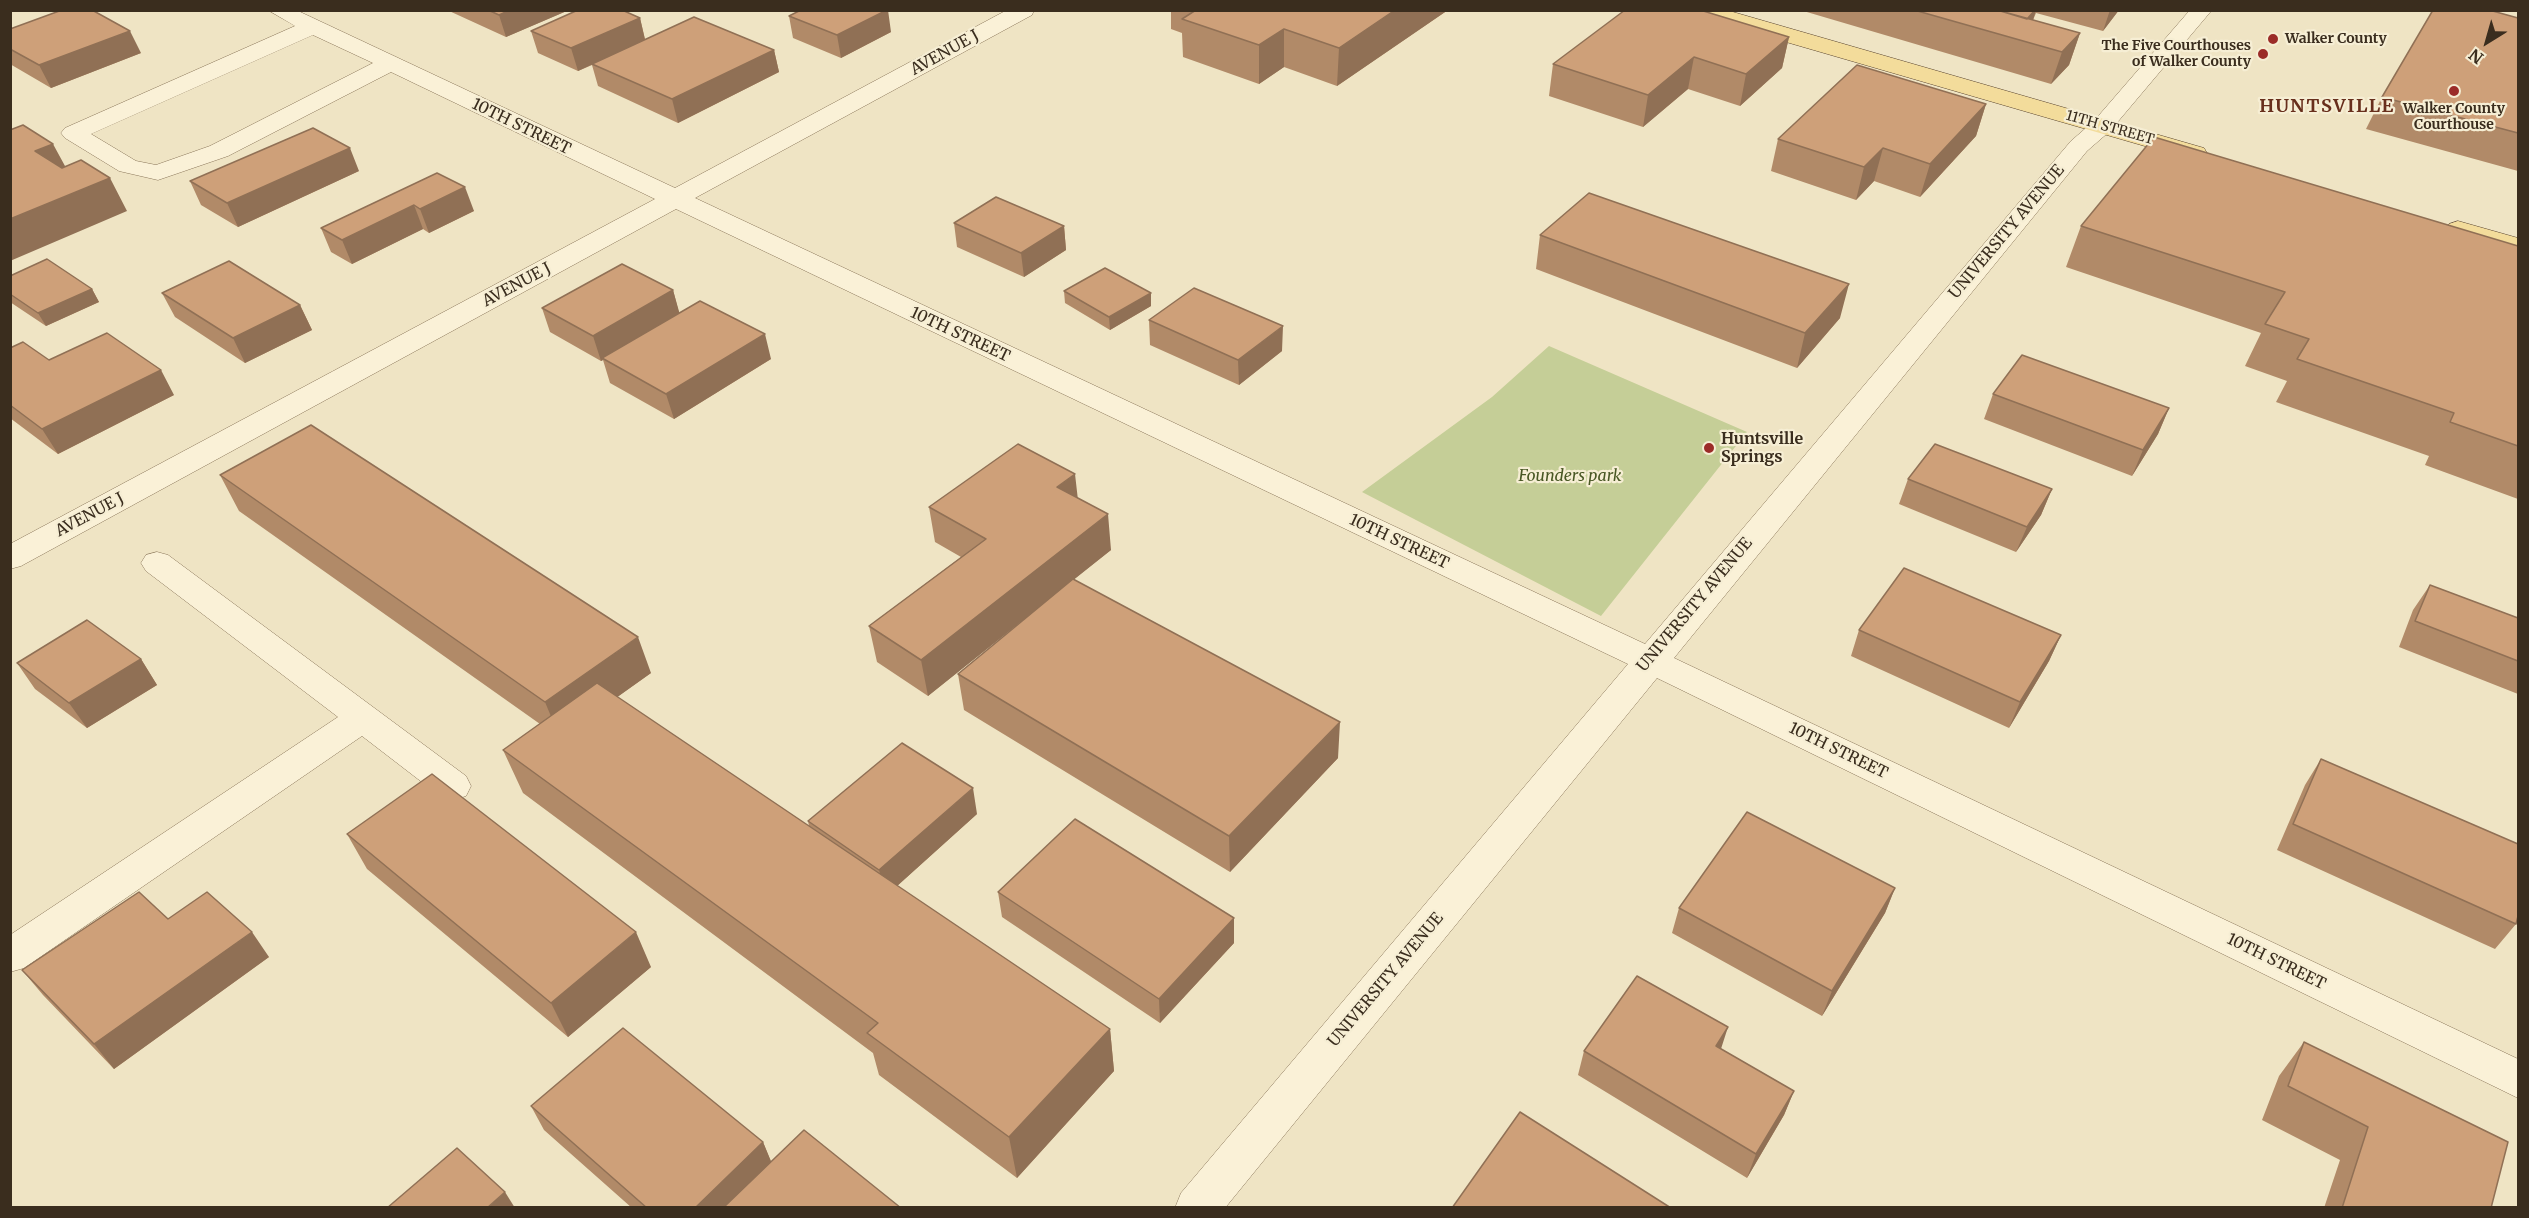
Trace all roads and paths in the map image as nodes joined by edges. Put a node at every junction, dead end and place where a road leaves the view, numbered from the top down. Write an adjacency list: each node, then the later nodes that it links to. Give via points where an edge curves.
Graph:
1 (278, 10): 5 (street, 10TH STREET)
2 (1024, 10): 9 (street, AVENUE J)
3 (1701, 10): 7 (main road, 11TH STREET)
4 (2202, 10): 7 (street, UNIVERSITY AVENUE)
5 (312, 27): 6 (street, 10TH STREET); 6 (street, via 74,132 128,166 158,173 219,151)
6 (389, 64): 9 (street, 10TH STREET)
7 (2102, 126): 8 (main road, 11TH STREET); 14 (street, UNIVERSITY AVENUE, via 2079,146)
8 (2215, 159)
9 (674, 200): 12 (street, AVENUE J); 14 (street, 10TH STREET)
10 (2440, 224): 11 (main road)
11 (2518, 246)
12 (10, 558)
13 (157, 563): 15 (street)
14 (1649, 660): 18 (street, 10TH STREET); 19 (street, UNIVERSITY AVENUE)
15 (363, 718): 16 (street); 17 (street)
16 (453, 786)
17 (10, 956)
18 (2518, 1079)
19 (1197, 1208)

